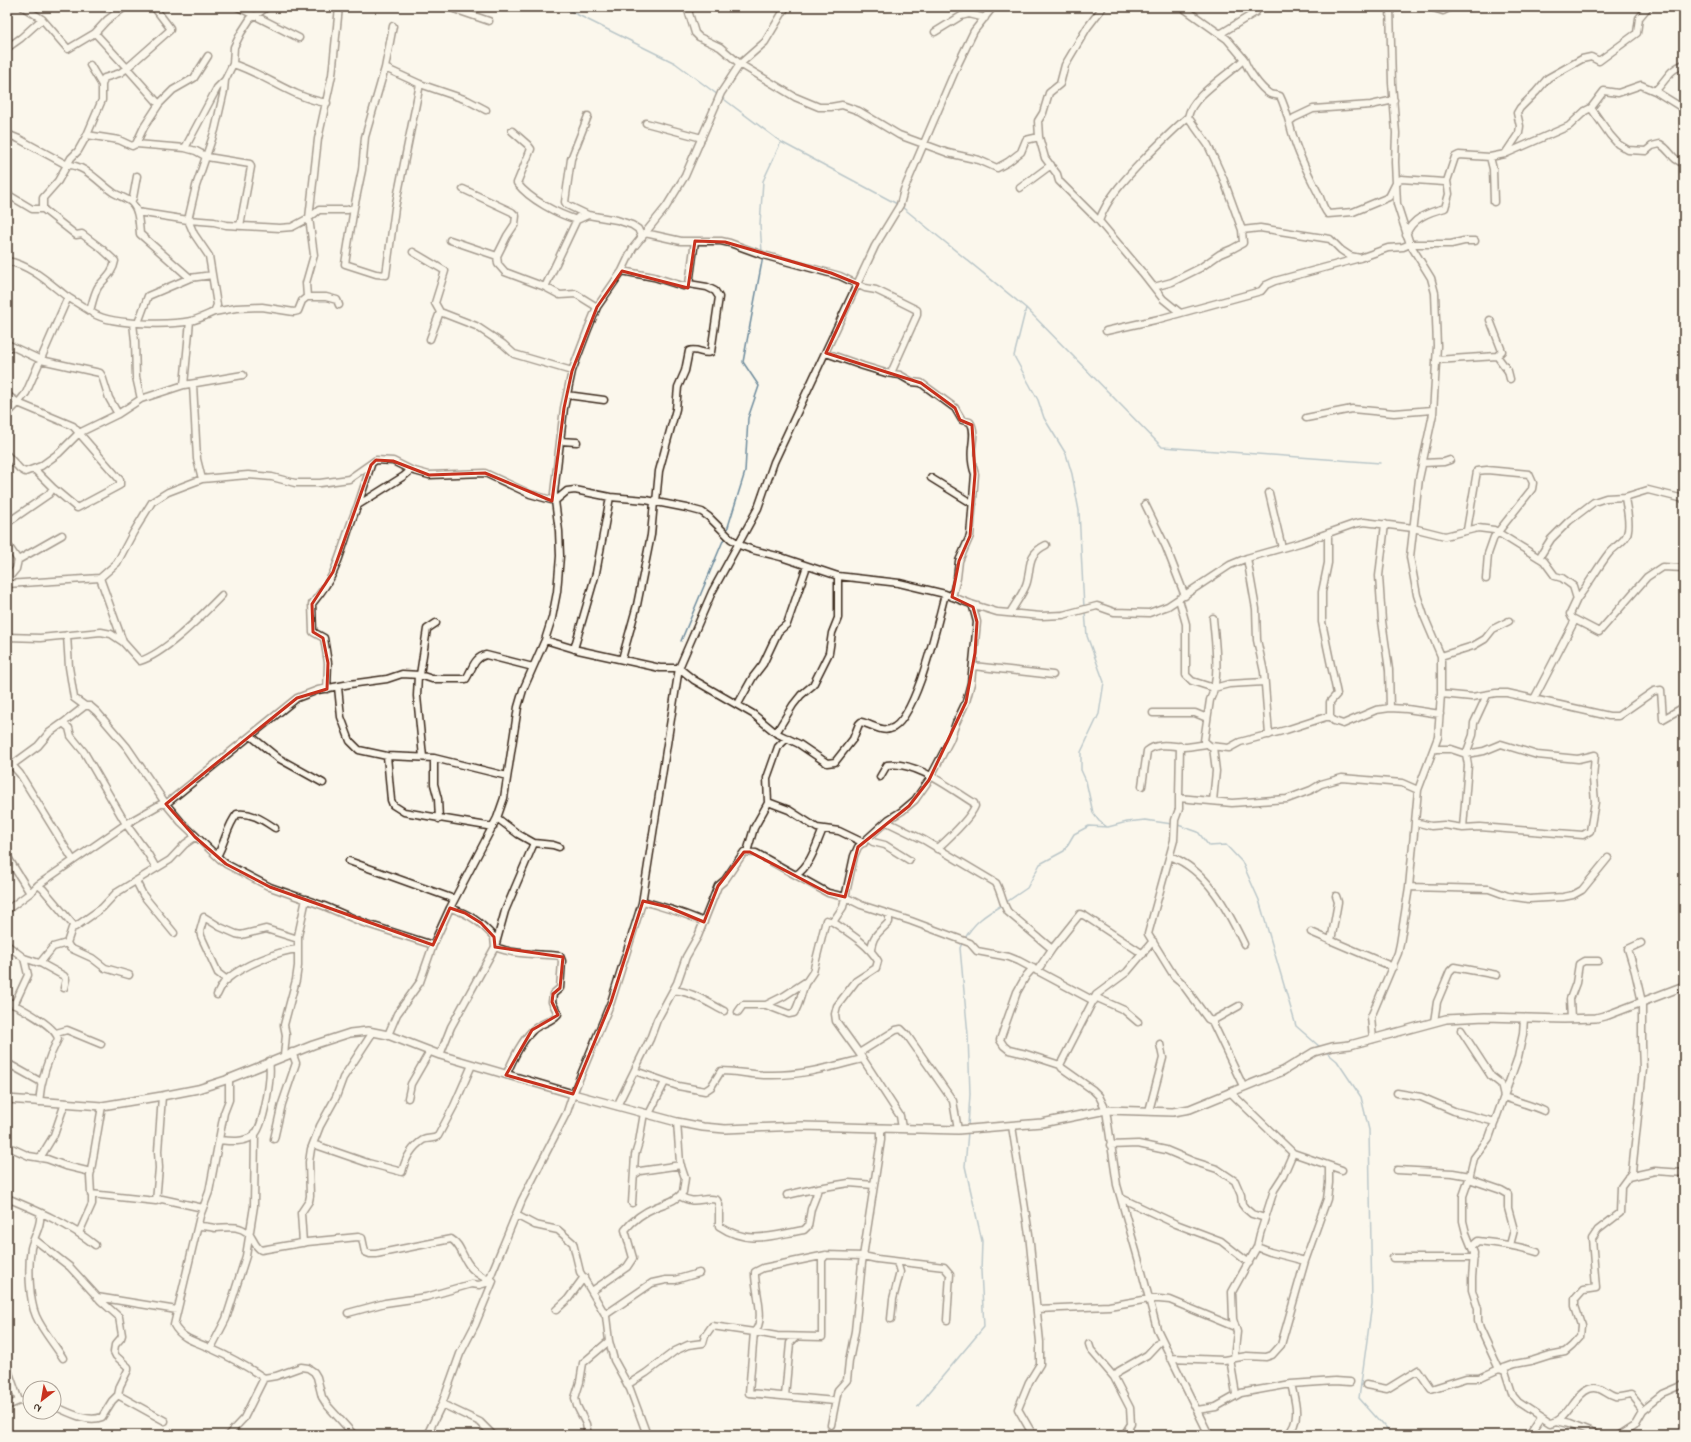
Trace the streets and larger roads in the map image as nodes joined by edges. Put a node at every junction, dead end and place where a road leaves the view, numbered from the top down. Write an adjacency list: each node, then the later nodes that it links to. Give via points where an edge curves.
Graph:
1 (23, 7): 22 (street)
2 (126, 7): 26 (street, via 107,20)
3 (154, 7): 36 (street, via 170,30)
4 (238, 7): 20 (street)
5 (267, 7): 20 (street)
6 (339, 7): 43 (street)
7 (448, 7): 23 (street)
8 (687, 7): 33 (street, via 695,33 720,47)
9 (786, 7): 33 (street, via 765,42)
10 (993, 7): 21 (street)
11 (1103, 7): 55 (street, via 1065,65 1060,84 1050,93 1044,113 1038,121)
12 (1182, 7): 19 (street)
13 (1194, 7): 19 (street)
14 (1390, 7): 42 (street)
15 (1430, 7): 16 (street, via 1443,11)
16 (1451, 7)
17 (1648, 7): 60 (street, via 1639,18 1637,33 1599,61 1591,57 1582,59 1548,78 1517,112 1519,133)
18 (1256, 12): 27 (street)
19 (1190, 13): 27 (street)
20 (255, 17): 28 (street); 32 (street, via 250,19 238,38 234,47)
21 (986, 18): 25 (street, via 969,14 961,16); 58 (street, via 974,31)
22 (42, 19): 26 (street, via 68,49); 29 (street)
23 (489, 21)
24 (393, 26): 37 (street)
25 (935, 32)
26 (95, 33): 36 (street)
27 (1220, 34): 31 (street)
28 (299, 38)
29 (7, 48)
30 (208, 56): 44 (street, via 194,78 173,90)
31 (1244, 59): 49 (street, via 1195,103); 51 (street, via 1247,70 1263,87 1271,94 1280,96 1286,107)
32 (233, 64): 38 (street); 43 (street, via 254,72 292,93)
33 (740, 64): 56 (street, via 721,93); 58 (street, via 795,97 819,106 842,105 859,111 899,135)
34 (1684, 64): 41 (street, via 1671,70)
35 (90, 65): 40 (street)
36 (127, 68): 40 (street, via 104,78); 44 (street)
37 (385, 68): 39 (street); 74 (street, via 364,137 362,170)
38 (225, 80): 59 (street, via 217,88); 61 (street)
39 (420, 84): 47 (street, via 467,100); 74 (street, via 395,208 386,275 345,264)
40 (102, 85): 54 (street, via 102,100)
41 (1656, 91): 45 (street, via 1641,85 1618,94 1604,91); 46 (street)
42 (1394, 100): 51 (street, via 1371,105 1313,109); 68 (street)
43 (327, 103): 79 (street, via 318,140)
44 (159, 104): 57 (street)
45 (1591, 108): 60 (street, via 1569,126); 63 (street, via 1610,135 1628,150 1646,151 1660,144 1669,149 1673,158)
46 (1684, 109)
47 (486, 110)
48 (588, 116): 76 (street, via 570,160 565,202)
49 (1188, 117): 82 (street, via 1129,174 1103,209); 84 (street, via 1208,145)
50 (646, 122): 56 (street)
51 (1289, 122): 68 (street, via 1309,178 1323,209 1328,214 1352,212 1389,197)
52 (512, 131): 81 (street, via 531,149 517,183 522,190 560,215)
53 (7, 134): 64 (street)
54 (87, 135): 57 (street, via 119,140 132,146); 64 (street)
55 (1039, 137): 58 (street, via 1026,140 1021,152 997,168 979,160); 65 (street, via 1045,158)
56 (702, 138): 86 (street, via 685,176 666,207)
57 (136, 144): 59 (street)
58 (923, 145): 99 (street, via 900,205 875,246)
59 (185, 148): 61 (street, via 196,150)
60 (1505, 154): 62 (street)
61 (207, 157): 80 (street, via 196,186); 83 (street, via 250,164)
62 (1490, 157): 67 (street, via 1455,157); 73 (street)
63 (1684, 163)
64 (67, 165): 72 (street, via 73,165); 75 (street, via 43,198)
65 (1050, 165): 69 (street); 82 (street, via 1059,181)
66 (137, 176): 72 (street)
67 (1447, 181): 68 (street, via 1401,179); 85 (street, via 1449,194 1445,208 1432,211 1416,220)
68 (1396, 183): 85 (street, via 1397,204)
69 (1020, 188)
70 (463, 189): 92 (street, via 516,216 515,224)
71 (7, 194): 75 (street, via 32,209)
72 (131, 202): 77 (street)
73 (1494, 202)
74 (354, 208): 79 (street, via 319,210)
75 (43, 209): 106 (street, via 76,235 82,234 115,261 114,268 98,288)
76 (579, 211): 78 (street); 81 (street)
77 (137, 212): 80 (street); 97 (street, via 140,234)
78 (588, 215): 81 (street); 86 (street, via 632,225)
79 (309, 218): 83 (street, via 292,227); 103 (street, via 314,255 306,283)
80 (188, 220): 83 (street); 96 (street, via 209,256)
81 (577, 220): 100 (street)
82 (1099, 221): 101 (street)
83 (240, 226)
84 (1242, 230): 93 (street, via 1260,228 1330,239 1350,256); 101 (street, via 1243,243 1172,282)
85 (1406, 235): 90 (street)
86 (643, 236): 88 (street); 95 (street, via 633,248)
87 (450, 240): 92 (street)
88 (695, 241): 98 (street); 99 (street, via 725,242 768,257 831,273)
89 (1475, 241): 90 (street)
90 (1410, 244): 93 (street, via 1388,248); 119 (street, via 1431,278 1435,293)
91 (413, 252): 108 (street, via 445,271 435,303)
92 (497, 256): 100 (street, via 498,264 505,272)
93 (1360, 258): 109 (street, via 1275,281 1261,291)
94 (7, 261): 102 (street, via 39,274)
95 (622, 271): 98 (street, via 683,286); 105 (street)
96 (212, 275): 97 (street); 107 (street, via 217,305)
97 (190, 278): 112 (street, via 148,296)
98 (688, 284): 152 (street, via 711,289 719,297 711,352 694,349 689,351 659,471)
99 (858, 284): 116 (street); 121 (street, via 917,310)
100 (546, 287): 105 (street, via 560,294 576,294)
101 (1154, 287): 109 (street, via 1163,300)
102 (68, 297): 106 (street); 118 (street)
103 (307, 297): 104 (street, via 326,297 337,300); 107 (street, via 302,301 298,311 294,312 262,307)
104 (339, 305)
105 (597, 307): 120 (street)
106 (90, 312): 112 (street, via 102,319)
107 (214, 312): 111 (street)
108 (440, 312): 114 (street); 120 (street, via 476,326 514,354)
109 (1179, 312): 113 (street)
110 (1490, 320): 117 (street, via 1502,351)
111 (190, 321): 112 (street); 125 (street)
112 (135, 323): 128 (street, via 136,377)
113 (1106, 331)
114 (430, 339)
115 (7, 344): 118 (street)
116 (826, 353): 121 (street); 164 (street, via 774,462 758,508)
117 (1497, 356): 119 (street); 123 (street, via 1508,371)
118 (40, 360): 130 (street, via 26,393); 133 (street, via 100,373)
119 (1436, 360): 131 (street)
120 (572, 371): 127 (street)
121 (891, 373): 153 (street, via 921,383 955,408 962,420 970,422 974,441)
122 (243, 375): 124 (street)
123 (1510, 379)
124 (192, 384): 125 (street); 145 (street, via 197,459)
125 (184, 385): 128 (street)
126 (7, 395): 130 (street)
127 (567, 395): 129 (street); 136 (street)
128 (141, 399): 133 (street)
129 (604, 400)
130 (18, 402): 132 (street); 135 (street, via 73,426)
131 (1433, 410): 134 (street, via 1394,413 1352,409); 140 (street)
132 (7, 414)
133 (118, 414): 135 (street)
134 (1306, 418)
135 (79, 433): 142 (street, via 59,453); 146 (street, via 120,480 120,485 77,508)
136 (560, 441): 137 (street); 151 (street)
137 (577, 442)
138 (7, 454): 142 (street, via 25,472)
139 (1450, 460): 140 (street)
140 (1423, 463): 158 (street)
141 (371, 465): 143 (street, via 376,460 393,461); 145 (street, via 349,479 320,483 295,483 272,477 248,475); 155 (street)
142 (34, 469): 146 (street)
143 (410, 470): 151 (street, via 429,475 485,473 530,494); 155 (street)
144 (931, 478): 153 (street)
145 (202, 479): 173 (street, via 168,492 152,502 117,563)
146 (53, 488): 156 (street, via 49,494)
147 (1269, 492): 166 (street)
148 (610, 497): 151 (street, via 575,490 567,491); 152 (street); 192 (street, via 596,573)
149 (1625, 497): 150 (street, via 1648,490); 168 (street, via 1617,496 1594,502 1550,539); 181 (street, via 1628,532 1624,541 1610,553)
150 (1684, 499)
151 (555, 501): 190 (street, via 560,531 560,556 556,598)
152 (655, 502): 164 (street, via 702,512); 194 (street, via 637,605)
153 (973, 504): 179 (street, via 970,536 959,561)
154 (1145, 504): 180 (street, via 1166,547)
155 (358, 505): 203 (street, via 333,572 312,604 314,632 324,638 328,663)
156 (7, 523)
157 (1385, 524): 158 (street); 161 (street, via 1364,522); 210 (street, via 1379,576)
158 (1413, 528): 159 (street, via 1445,536); 193 (street, via 1410,557 1417,595)
159 (1467, 530): 160 (street, via 1484,528); 160 (street, via 1477,471 1528,474 1533,483 1532,489)
160 (1498, 532): 168 (street); 174 (street, via 1488,554)
161 (1328, 533): 166 (street); 213 (street, via 1328,563 1322,592 1322,622 1337,694 1330,702)
162 (62, 534): 169 (street)
163 (7, 544): 169 (street)
164 (738, 544): 170 (street); 197 (street, via 712,592)
165 (1046, 545): 183 (street, via 1033,557 1028,566 1024,590)
166 (1282, 548): 167 (street)
167 (1247, 558): 180 (street, via 1204,581); 200 (street)
168 (1539, 558): 181 (street, via 1555,576 1573,586)
169 (18, 560): 175 (street, via 17,566)
170 (807, 566): 172 (street); 207 (street, via 787,624 778,632 763,664)
171 (1684, 568): 185 (street, via 1662,567 1647,577 1600,632)
172 (838, 576): 177 (street, via 899,584); 216 (street, via 838,618 832,633 829,653 813,685 793,705)
173 (100, 578): 176 (street); 191 (street)
174 (1486, 579)
175 (7, 580)
176 (7, 584)
177 (945, 594): 179 (street); 219 (street, via 921,681 903,718 893,728 882,730 861,722 835,762 830,763)
178 (222, 595): 191 (street, via 188,628 149,658 140,661)
179 (952, 597): 182 (street)
180 (1182, 598): 183 (street, via 1149,613 1114,612 1097,606 1063,615); 202 (street, via 1186,624 1186,675 1192,681)
181 (1577, 599): 185 (street, via 1570,614)
182 (971, 604): 183 (street); 195 (street, via 977,622)
183 (1010, 613)
184 (1213, 618): 202 (street, via 1216,674)
185 (1575, 620): 206 (street)
186 (1509, 621): 193 (street, via 1493,629 1485,639 1473,646)
187 (436, 623): 198 (street, via 427,629)
188 (67, 635): 189 (street, via 40,638); 191 (street, via 101,632 111,634); 208 (street, via 74,698)
189 (7, 637)
190 (545, 640): 192 (street); 196 (street)
191 (123, 642)
192 (574, 648): 194 (street)
193 (1441, 656): 204 (street)
194 (622, 659): 197 (street, via 660,668)
195 (973, 666): 199 (street); 230 (street, via 966,702)
196 (533, 667): 198 (street, via 486,655 480,656 466,679 432,679); 229 (street, via 518,707)
197 (678, 668): 207 (street, via 694,680); 271 (street)
198 (419, 675): 201 (street, via 402,674); 226 (street, via 417,696)
199 (1052, 675)
200 (1264, 682): 202 (street, via 1229,684); 217 (street)
201 (338, 687): 203 (street); 225 (street, via 339,711 350,741 359,750)
202 (1214, 688): 214 (street)
203 (328, 689): 218 (street, via 297,698)
204 (1441, 694): 205 (street); 212 (street)
205 (1486, 696): 206 (street, via 1507,693); 224 (street, via 1474,723 1473,735)
206 (1534, 699): 209 (street, via 1618,716 1654,691 1661,690 1663,719)
207 (738, 704): 216 (street)
208 (85, 706): 215 (street); 237 (street, via 90,706 97,712 127,747)
209 (1684, 707)
210 (1390, 708): 212 (street); 213 (street, via 1376,710 1343,724 1334,722)
211 (1153, 713): 214 (street, via 1195,713)
212 (1440, 714): 223 (street)
213 (1330, 717): 217 (street)
214 (1207, 718): 220 (street, via 1204,741)
215 (63, 723): 228 (street, via 49,733 38,746); 243 (street, via 84,752)
216 (776, 733): 219 (street)
217 (1269, 735): 222 (street, via 1240,742 1229,748)
218 (251, 736): 232 (street, via 278,758); 237 (street)
219 (787, 738): 238 (street, via 778,747 767,778)
220 (1206, 744): 221 (street); 222 (street)
221 (1180, 746): 233 (street, via 1158,745 1147,751); 235 (street)
222 (1213, 747): 236 (street, via 1216,771)
223 (1434, 749): 224 (street, via 1451,749); 234 (street)
224 (1466, 754): 246 (street, via 1468,765); 246 (street, via 1484,751 1501,744 1537,755 1578,759 1595,755 1595,802 1590,831 1583,835)
225 (387, 756): 226 (street); 240 (street, via 393,805 404,812)
226 (423, 758): 227 (street)
227 (434, 758): 229 (street); 240 (street, via 434,784)
228 (10, 764): 258 (street, via 20,774)
229 (507, 776): 239 (street, via 504,798)
230 (931, 776): 231 (street, via 896,764 887,765); 241 (street, via 915,800); 252 (street, via 975,806 973,812 951,837)
231 (880, 777)
232 (324, 782)
233 (1142, 786)
234 (1418, 790): 236 (street, via 1402,783 1342,778 1287,799); 242 (street)
235 (1179, 798): 236 (street); 256 (street)
236 (1213, 801)
237 (163, 802): 243 (street); 248 (street)
238 (768, 802): 247 (street); 253 (street, via 754,828)
239 (497, 818): 244 (street); 250 (street)
240 (439, 819): 244 (street)
241 (887, 822): 249 (street); 252 (street)
242 (1415, 822): 246 (street); 265 (street)
243 (126, 824): 258 (street); 261 (street)
244 (493, 827): 270 (street)
245 (275, 828): 255 (street, via 256,816 237,814)
246 (1463, 828)
247 (823, 829): 249 (street, via 839,831); 262 (street, via 804,870)
248 (195, 837): 255 (street); 261 (street, via 170,860)
249 (866, 841): 259 (street, via 885,845); 268 (street, via 854,856)
250 (534, 842): 251 (street); 288 (street, via 505,911)
251 (559, 847)
252 (937, 848): 290 (street, via 996,883 1008,912)
253 (747, 852): 262 (street, via 756,853); 275 (street, via 744,852 718,886)
254 (7, 856): 266 (street)
255 (217, 856): 269 (street, via 226,864 262,884)
256 (1170, 856): 281 (street, via 1148,934); 285 (street, via 1196,871 1205,881 1226,907)
257 (1608, 858): 265 (street, via 1582,890 1563,897 1529,899 1508,896 1489,889)
258 (73, 860): 264 (street)
259 (909, 860)
260 (349, 861): 270 (street)
261 (156, 868): 263 (street)
262 (796, 875): 268 (street, via 828,893)
263 (136, 881): 277 (street); 279 (street, via 148,901)
264 (38, 884): 266 (street); 277 (street)
265 (1409, 887): 297 (street, via 1400,944)
266 (30, 893): 273 (street)
267 (1336, 896): 282 (street, via 1338,902)
268 (845, 897): 274 (street); 276 (street, via 843,907)
269 (306, 899): 280 (street); 287 (street, via 364,923)
270 (454, 899): 272 (street)
271 (643, 901): 275 (street, via 688,914); 344 (street, via 611,1002)
272 (450, 908): 287 (street); 288 (street, via 465,913 481,923 494,937)
273 (7, 910)
274 (889, 914): 291 (street, via 889,922 875,935); 298 (street, via 970,943 977,951 1009,957)
275 (704, 922): 305 (street, via 686,957)
276 (833, 922): 291 (street); 302 (street, via 826,920 812,972)
277 (74, 927): 283 (street)
278 (1311, 932): 282 (street)
279 (174, 933)
280 (298, 939): 289 (street); 301 (street, via 266,929 236,934 204,917 201,936 218,972)
281 (1153, 941): 292 (street); 317 (street, via 1174,976)
282 (1331, 941): 297 (street)
283 (67, 943): 295 (street, via 53,947); 299 (street, via 70,948 92,958 105,968)
284 (1641, 943): 309 (street, via 1628,949)
285 (1244, 944)
286 (7, 945): 293 (street)
287 (433, 945): 323 (street, via 420,982 397,1014)
288 (495, 947): 329 (street, via 451,1027); 337 (street, via 538,956 560,956 562,961 560,988 553,994 552,1002 558,1014 532,1030)
289 (298, 949): 301 (street, via 282,951); 330 (street, via 296,980 284,1025)
290 (1052, 949): 292 (street, via 1080,914); 298 (street)
291 (871, 951): 331 (street, via 878,960 877,966 856,981 837,1006 835,1014 836,1021)
292 (1144, 954): 307 (street, via 1127,972 1096,995)
293 (24, 958): 295 (street); 296 (street)
294 (1598, 961): 316 (street, via 1579,964 1570,999)
295 (37, 962): 296 (street); 304 (street, via 64,976)
296 (26, 966): 310 (street, via 28,975)
297 (1393, 967): 324 (street, via 1371,1018)
298 (1035, 969): 307 (street); 335 (street, via 1026,976 1017,992 1000,1040 1009,1050)
299 (129, 975)
300 (1497, 975): 319 (street, via 1454,967 1437,1002)
301 (227, 980): 306 (street)
302 (807, 981): 311 (street); 311 (street, via 794,1013 789,1014)
303 (1684, 986): 309 (street)
304 (64, 988)
305 (673, 991): 313 (street, via 682,991); 336 (street, via 656,1020)
306 (217, 995)
307 (1095, 999): 318 (street, via 1124,1010); 335 (street)
308 (7, 1001): 310 (street)
309 (1642, 1002): 316 (street, via 1608,1015); 379 (street, via 1642,1084 1632,1172)
310 (14, 1005): 322 (street)
311 (766, 1005): 314 (street, via 743,1005)
312 (1239, 1006): 317 (street)
313 (724, 1011)
314 (738, 1012)
315 (1524, 1018): 316 (street); 319 (street, via 1454,1019); 346 (street, via 1521,1049)
316 (1571, 1019)
317 (1212, 1021): 341 (street)
318 (1138, 1022)
319 (1434, 1022): 324 (street)
320 (1461, 1030): 346 (street, via 1491,1076 1501,1084)
321 (373, 1032): 323 (street); 328 (street, via 350,1033); 366 (street, via 343,1078)
322 (56, 1033): 325 (street, via 67,1030); 339 (street, via 58,1039)
323 (388, 1035): 327 (street)
324 (1373, 1039): 341 (street, via 1314,1052 1283,1070)
325 (101, 1044)
326 (1160, 1044): 354 (street, via 1163,1058)
327 (430, 1051): 329 (street); 347 (street, via 411,1084)
328 (292, 1052): 330 (street); 364 (street, via 296,1063 282,1104)
329 (440, 1055): 334 (street)
330 (284, 1056): 332 (street)
331 (861, 1056): 340 (street, via 831,1068 786,1075 721,1071 711,1087 705,1091); 361 (street, via 900,1116); 362 (street, via 896,1030 903,1030 953,1101)
332 (269, 1062): 338 (street); 363 (street, via 268,1089 259,1128)
333 (7, 1063): 339 (street)
334 (472, 1065): 337 (street); 366 (street, via 438,1136 422,1141 406,1158 402,1172)
335 (1060, 1065): 353 (street, via 1096,1093)
336 (635, 1071): 340 (street); 352 (street)
337 (506, 1075): 344 (street)
338 (229, 1078): 345 (street, via 198,1089); 365 (street, via 229,1100)
339 (41, 1082): 349 (street)
340 (665, 1082): 356 (street)
341 (1243, 1086): 342 (street)
342 (1230, 1092): 354 (street, via 1190,1109 1173,1112); 369 (street)
343 (1397, 1093): 358 (street, via 1421,1097 1454,1111)
344 (573, 1094): 352 (street); 391 (street, via 567,1112)
345 (162, 1096): 351 (street); 387 (street)
346 (1504, 1097): 355 (street); 358 (street)
347 (408, 1098)
348 (7, 1099): 349 (street)
349 (39, 1102): 350 (street)
350 (65, 1103): 351 (street); 370 (street, via 54,1135)
351 (102, 1106): 375 (street)
352 (617, 1106): 356 (street)
353 (1106, 1110): 354 (street); 359 (street, via 1042,1123); 367 (street)
354 (1149, 1111)
355 (1544, 1112)
356 (647, 1113): 357 (street); 377 (street, via 635,1155)
357 (677, 1122): 360 (street, via 725,1129 802,1126); 371 (street)
358 (1495, 1122): 378 (street, via 1489,1138 1474,1158)
359 (1012, 1126): 362 (street); 416 (street)
360 (881, 1128): 361 (street); 380 (street)
361 (902, 1128): 362 (street)
362 (961, 1130)
363 (255, 1133): 365 (street, via 253,1136 233,1142); 395 (street, via 254,1206)
364 (274, 1139)
365 (219, 1140): 389 (street, via 209,1192)
366 (313, 1144): 397 (street, via 309,1162 310,1196 301,1213)
367 (1110, 1145): 386 (street); 392 (street, via 1138,1144 1166,1150 1217,1169 1235,1181 1245,1208 1252,1214)
368 (7, 1146): 370 (street)
369 (1293, 1153): 372 (street); 392 (street, via 1274,1190)
370 (40, 1158): 375 (street)
371 (681, 1166): 377 (street, via 640,1171); 384 (street, via 685,1178)
372 (1329, 1166): 373 (street); 407 (street, via 1327,1199)
373 (1342, 1170)
374 (1397, 1170): 378 (street, via 1453,1173)
375 (91, 1172): 382 (street)
376 (1684, 1173): 379 (street, via 1655,1171)
377 (634, 1175): 388 (street)
378 (1470, 1177): 399 (street, via 1508,1194 1508,1208 1514,1230); 400 (street, via 1463,1196 1463,1215 1466,1233)
379 (1628, 1178): 434 (street, via 1621,1187 1620,1213 1598,1230 1592,1239 1596,1288 1583,1290 1575,1299 1581,1324 1580,1337 1565,1352)
380 (874, 1185): 381 (street, via 849,1183); 404 (street)
381 (818, 1188): 383 (street); 384 (street, via 808,1226 804,1230 771,1237 744,1237 727,1231 719,1226 717,1200 688,1200)
382 (92, 1194): 387 (street); 394 (street, via 92,1204)
383 (787, 1195)
384 (680, 1196): 413 (street, via 646,1212 629,1225 626,1230 633,1258 627,1267)
385 (7, 1198): 390 (street)
386 (1121, 1198): 409 (street, via 1176,1224 1221,1241); 415 (street)
387 (156, 1201): 389 (street, via 162,1199)
388 (632, 1203)
389 (202, 1208): 393 (street)
390 (40, 1213): 394 (street); 396 (street, via 41,1222)
391 (516, 1214): 411 (street, via 535,1225 554,1228 571,1240 578,1267); 412 (street)
392 (1264, 1218): 401 (street)
393 (199, 1226): 395 (street, via 234,1226); 417 (street)
394 (80, 1233): 398 (street)
395 (249, 1233): 397 (street, via 254,1245 260,1250); 429 (street, via 246,1256 226,1319)
396 (34, 1239): 414 (street, via 70,1267); 430 (street, via 30,1275 36,1316)
397 (304, 1242): 412 (street, via 362,1238 365,1252 376,1254 451,1239 458,1243 461,1253 474,1271)
398 (95, 1245)
399 (1510, 1245): 400 (street, via 1478,1241); 402 (street)
400 (1472, 1246): 406 (street)
401 (1258, 1247): 407 (street); 409 (street)
402 (1537, 1252)
403 (826, 1256): 404 (street); 424 (street, via 806,1258 757,1270 755,1276 759,1324); 425 (street, via 822,1260 822,1337)
404 (863, 1256): 408 (street); 447 (street, via 847,1380 838,1390)
405 (1393, 1258): 406 (street)
406 (1474, 1258): 434 (street, via 1472,1290 1478,1309 1478,1321)
407 (1305, 1260): 432 (street, via 1281,1345 1270,1356)
408 (897, 1262): 421 (street, via 900,1272); 422 (street, via 944,1267 947,1270 950,1274)
409 (1249, 1263): 423 (street, via 1232,1292)
410 (699, 1273): 420 (street, via 652,1283)
411 (584, 1277): 413 (street); 418 (street, via 568,1299)
412 (491, 1281): 419 (street); 448 (street)
413 (592, 1291): 420 (street)
414 (97, 1296): 417 (street); 443 (street, via 119,1317 121,1324 121,1338 115,1345 114,1352 128,1370 122,1378)
415 (1149, 1299): 416 (street, via 1109,1306); 423 (street, via 1170,1300); 426 (street)
416 (1038, 1309): 463 (street, via 1040,1364 1018,1409)
417 (177, 1310): 429 (street, via 174,1325 177,1330 190,1340)
418 (556, 1310)
419 (348, 1313)
420 (605, 1315): 427 (street)
421 (891, 1319)
422 (947, 1320)
423 (1235, 1327): 432 (street, via 1237,1332)
424 (754, 1332): 425 (street); 439 (street, via 712,1326 703,1343 688,1345 675,1351); 444 (street, via 749,1393)
425 (796, 1337): 444 (street, via 790,1343)
426 (1161, 1340): 431 (street); 435 (street, via 1147,1355 1119,1371)
427 (609, 1341): 439 (street, via 614,1360); 461 (street, via 583,1364 576,1393 577,1406 586,1424)
428 (1089, 1344): 435 (street, via 1091,1350)
429 (211, 1348): 436 (street)
430 (63, 1358)
431 (1170, 1358): 432 (street); 451 (street)
432 (1232, 1358): 442 (street)
433 (7, 1367): 445 (street)
434 (1501, 1369): 440 (street, via 1479,1378 1466,1378 1431,1389 1418,1370 1387,1388); 453 (street, via 1513,1396)
435 (1114, 1377): 464 (street, via 1130,1408 1131,1424)
436 (264, 1378): 457 (street, via 244,1418); 458 (street, via 301,1367 308,1368 317,1377 322,1397 327,1405)
437 (1350, 1382): 438 (street)
438 (1291, 1384): 442 (street); 466 (street, via 1297,1409 1293,1430)
439 (627, 1385): 462 (street)
440 (1366, 1385)
441 (1684, 1385): 452 (street, via 1663,1394)
442 (1236, 1394): 451 (street, via 1216,1407)
443 (118, 1395): 450 (street, via 102,1417 96,1419); 454 (street)
444 (785, 1396): 447 (street)
445 (19, 1401): 446 (street); 449 (street)
446 (22, 1401)
447 (835, 1401): 456 (street)
448 (442, 1404): 459 (street); 460 (street, via 480,1422)
449 (7, 1406)
450 (62, 1410)
451 (1197, 1410): 465 (street)
452 (1643, 1410): 455 (street, via 1631,1395 1616,1397 1601,1388 1590,1389 1579,1395); 469 (street, via 1634,1424)
453 (1540, 1418): 455 (street, via 1550,1424); 467 (street)
454 (165, 1421)
455 (1557, 1421): 468 (street)
456 (831, 1425)
457 (228, 1435)
458 (354, 1435)
459 (428, 1435)
460 (493, 1435)
461 (588, 1435)
462 (647, 1435)
463 (1033, 1435)
464 (1124, 1435)
465 (1209, 1435)
466 (1287, 1435)
467 (1529, 1435)
468 (1597, 1435)
469 (1618, 1435)

